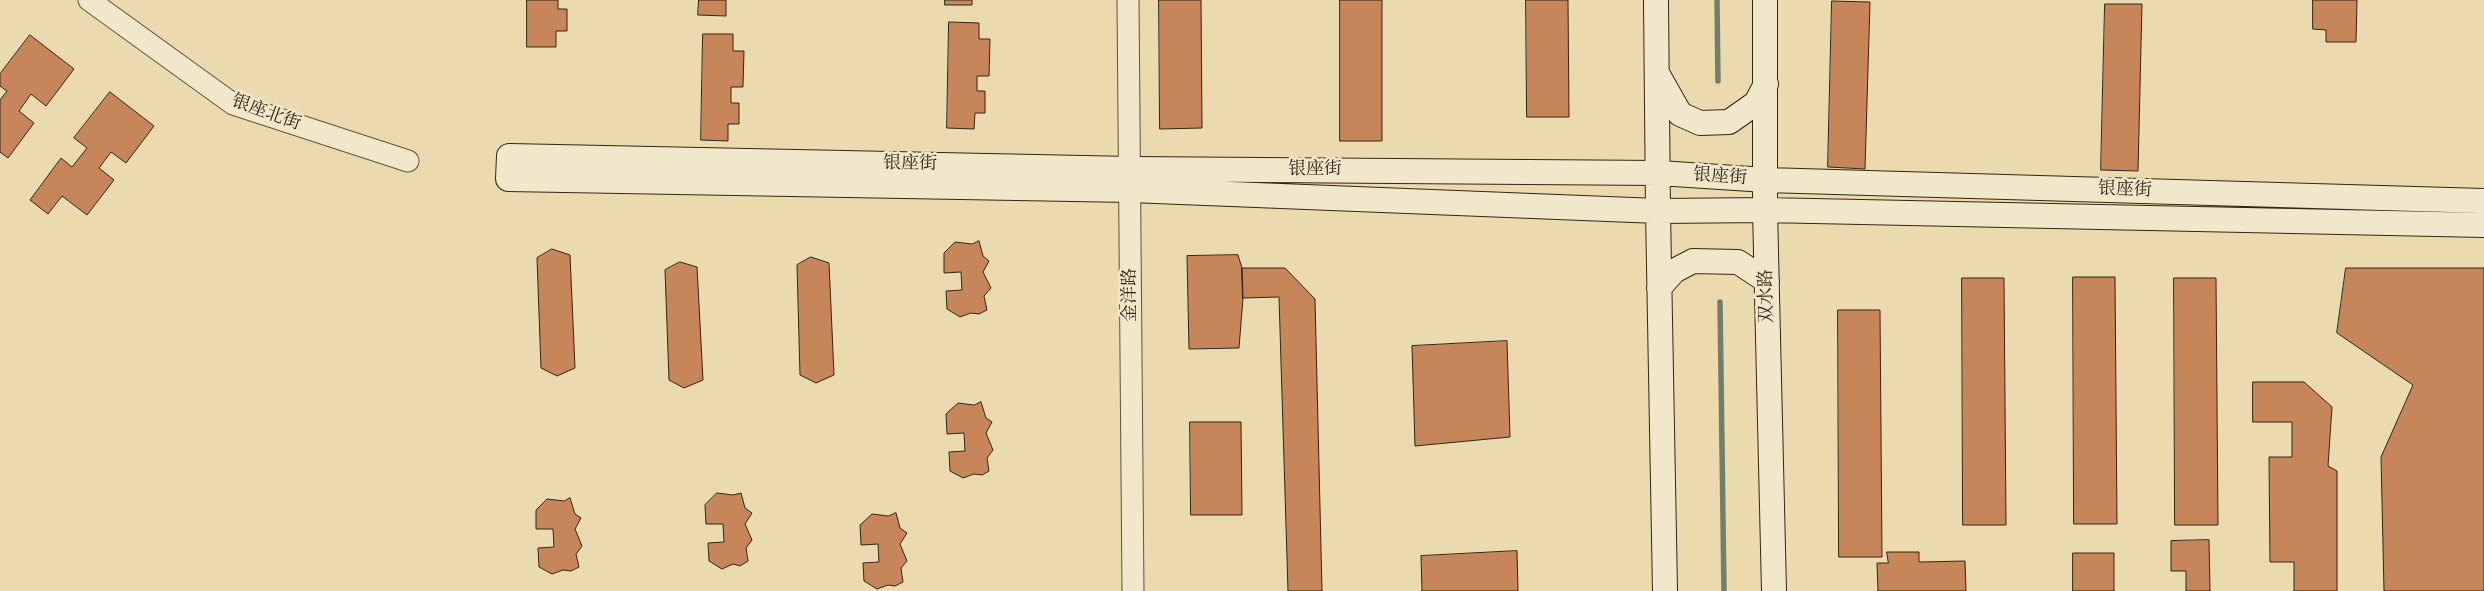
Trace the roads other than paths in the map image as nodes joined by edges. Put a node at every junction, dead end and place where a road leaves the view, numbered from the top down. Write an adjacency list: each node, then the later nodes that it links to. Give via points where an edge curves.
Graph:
1 (89, 0): 7 (street, 银座北街, via 234,104)
2 (1128, 0): 9 (street, 金洋路)
3 (1656, 0): 5 (main road)
4 (1765, 0): 6 (main road, 双水路)
5 (1657, 73): 6 (main road, via 1680,114 1700,123 1729,122 1756,103); 8 (main road)
6 (1766, 84): 10 (main road, 双水路)
7 (408, 161)
8 (1659, 173): 9 (main road, 银座街); 10 (main road, 银座街); 13 (main road)
9 (1130, 180): 9 (main road, 银座街, via 509,156 508,179); 13 (main road, 银座街); 17 (street, 金洋路)
10 (1766, 180): 11 (main road, 银座街); 12 (main road, 双水路)
11 (2484, 201)
12 (1765, 210): 13 (main road, 银座街); 14 (main road, 银座街); 15 (main road, 双水路)
13 (1658, 211): 16 (main road)
14 (2484, 224)
15 (1767, 281): 16 (main road, via 1738,262 1693,261 1674,271); 19 (main road, 双水路)
16 (1659, 288): 18 (main road)
17 (1133, 591)
18 (1665, 591)
19 (1774, 591)

